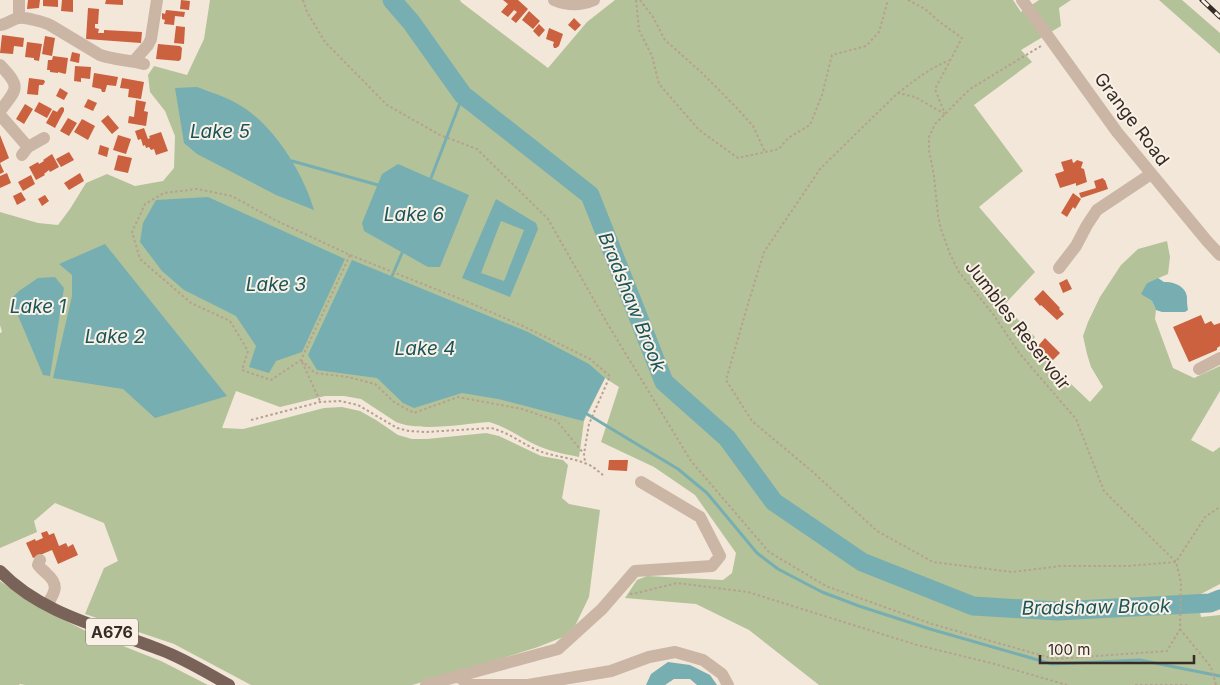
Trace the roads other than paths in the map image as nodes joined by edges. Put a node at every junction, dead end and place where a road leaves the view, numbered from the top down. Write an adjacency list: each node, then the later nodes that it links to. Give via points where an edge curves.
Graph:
1 (18, 0): 6 (street)
2 (157, 0): 6 (street, via 151,39 139,63 108,58 50,25)
3 (554, 0): 4 (street, via 576,5)
4 (594, 0)
5 (1022, 0): 11 (street, Grange Road)
6 (19, 18): 7 (street)
7 (0, 25)
8 (0, 65): 9 (street, via 15,83 12,96)
9 (0, 113): 10 (street, via 25,151)
10 (44, 138)
11 (1151, 174): 12 (street, Grange Road); 13 (street, via 1097,210)
12 (1220, 255)
13 (1060, 268)
14 (1220, 358): 15 (street)
15 (1199, 368)
16 (641, 482): 20 (street, via 700,517 720,556 712,566 635,571 602,609 558,649)
17 (40, 560): 19 (street, via 38,565 54,582 55,588)
18 (0, 571): 19 (main road, A676, via 19,588)
19 (47, 605): 21 (main road, A676, via 92,626 162,650)
20 (457, 676): 22 (street); 23 (street, via 473,684 528,685 611,671 649,657 675,652 703,660 722,674)
21 (229, 685)
22 (426, 685)
23 (728, 685)

